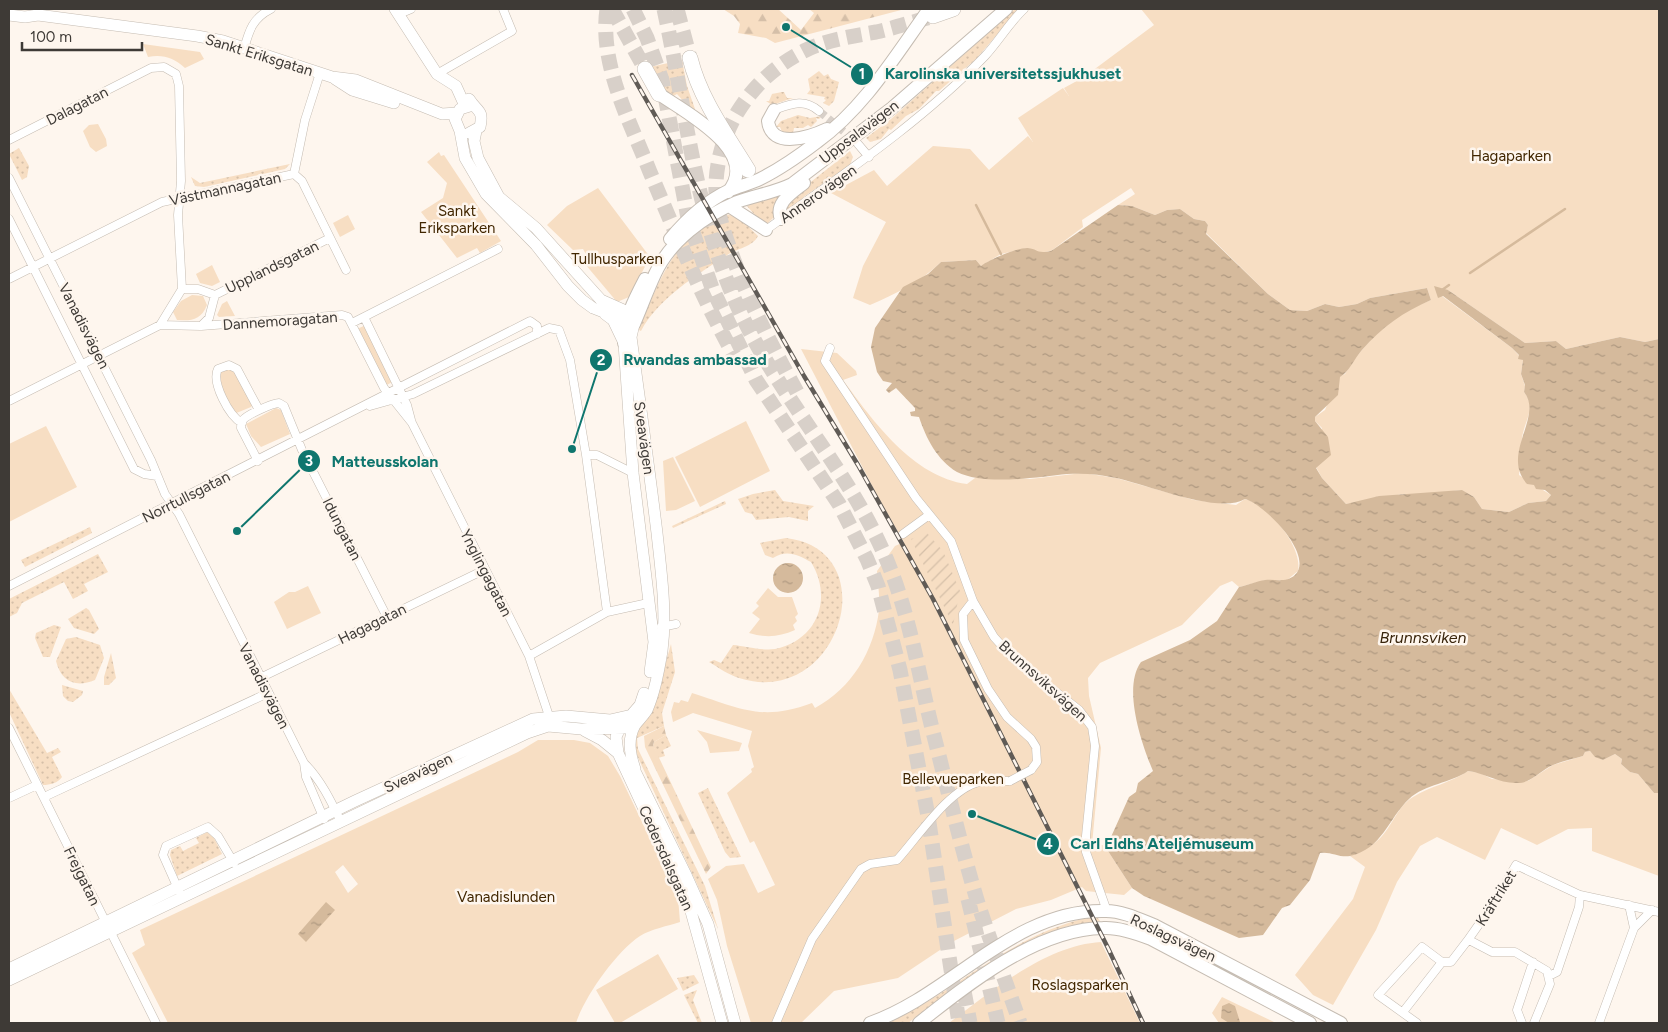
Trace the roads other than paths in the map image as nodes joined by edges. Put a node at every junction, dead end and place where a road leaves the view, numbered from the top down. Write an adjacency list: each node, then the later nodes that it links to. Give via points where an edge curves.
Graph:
1 (26, 9): 8 (main road, Sankt Eriksgatan)
2 (271, 9): 12 (street, via 259,15 252,24)
3 (411, 9): 9 (street)
4 (503, 9): 16 (street, via 512,31)
5 (953, 9): 10 (highway)
6 (1006, 9): 26 (main road, Uppsalavägen)
7 (1024, 9): 27 (street, Annerovägen, via 1010,22 987,54 918,118)
8 (39, 12): 11 (main road, Sankt Eriksgatan, via 25,17); 12 (main road, Sankt Eriksgatan, via 197,36)
9 (397, 12): 16 (main road)
10 (931, 13): 22 (main road, Uppsalavägen, via 866,96)
11 (9, 15)
12 (244, 49): 15 (main road, Sankt Eriksgatan)
13 (690, 58): 29 (highway, via 708,106)
14 (646, 69): 18 (highway)
15 (320, 73): 17 (main road, Sankt Eriksgatan); 28 (street, Västmannagatan, via 305,120)
16 (437, 74): 19 (main road, via 456,86)
17 (332, 77): 19 (main road, Sankt Eriksgatan, via 356,80 442,114); 23 (main road, Sankt Eriksgatan, via 352,90)
18 (659, 94): 31 (main road, via 703,122 724,144 736,164 737,174)
19 (465, 108): 23 (main road); 24 (main road, via 479,109 483,117)
20 (774, 110): 21 (street, via 804,102); 22 (main road, via 768,126 785,138 804,138)
21 (819, 111)
22 (840, 122): 29 (main road, Uppsalavägen, via 818,142 770,173)
23 (458, 129): 24 (main road, via 466,134); 46 (main road, via 465,158 486,194 536,245 582,300)
24 (476, 131): 46 (main road, via 474,141 478,158 500,197 536,228)
25 (9, 140): 32 (street, Dalagatan, via 145,71 164,67 178,79)
26 (852, 143): 27 (street, Annerovägen); 33 (main road, Uppsalavägen, via 792,184); 35 (main road, via 785,199 779,209)
27 (869, 157): 35 (street, Annerovägen)
28 (294, 174): 32 (street, Västmannagatan); 37 (street, Upplandsgatan, via 302,181)
29 (748, 177): 31 (main road); 33 (main road, via 744,194)
30 (9, 178): 39 (street, Vanadisvägen)
31 (728, 192): 45 (main road, via 694,214 678,229 656,259)
32 (179, 197): 39 (street, Västmannagatan, via 162,202); 43 (street)
33 (733, 204): 36 (main road); 49 (main road, Uppsalavägen, via 694,227 676,243 658,268)
34 (9, 219): 40 (street, Vanadisvägen)
35 (781, 219): 36 (street, Annerovägen)
36 (766, 230)
37 (330, 238): 41 (street, Upplandsgatan); 44 (street, Upplandsgatan)
38 (498, 249): 48 (street, Dannemoragatan)
39 (49, 258): 40 (street, Västmannagatan); 56 (street, Vanadisvägen)
40 (33, 267): 42 (street, Västmannagatan); 57 (street, Vanadisvägen)
41 (346, 270)
42 (9, 279)
43 (182, 288): 44 (street, Upplandsgatan); 51 (street)
44 (215, 295): 52 (street, Upplandsgatan, via 210,318)
45 (635, 297): 47 (main road, via 621,306); 49 (main road)
46 (602, 306): 47 (main road); 49 (main road); 54 (main road)
47 (612, 306): 49 (main road)
48 (364, 317): 50 (street, Dannemoragatan); 58 (street, Ynglingagatan)
49 (631, 318): 54 (main road); 82 (main road, Sveavägen, via 661,572)
50 (352, 323): 52 (street, Dannemoragatan, via 342,315); 59 (street, Ynglingagatan)
51 (160, 325): 52 (street, Dannemoragatan); 56 (street)
52 (201, 326)
53 (537, 334): 58 (street, Norrtullsgatan, via 537,326 530,321); 60 (street, Norrtullsgatan); 68 (street, Norrtullsgatan, via 555,328 562,335 570,360)
54 (624, 343): 70 (main road, Sveavägen)
55 (830, 348): 73 (street, Brunnsviksvägen, via 825,361)
56 (98, 355): 57 (street); 71 (street, Vanadisvägen)
57 (82, 363): 62 (street); 71 (street, Vanadisvägen, via 134,470)
58 (399, 387): 59 (street, Norrtullsgatan); 60 (street, Ynglingagatan)
59 (388, 392): 61 (street, Ynglingagatan); 63 (street, Norrtullsgatan)
60 (403, 397): 61 (street, Norrtullsgatan); 66 (street, Ynglingagatan)
61 (394, 399): 63 (street, Norrtullsgatan); 66 (street, Ynglingagatan)
62 (9, 400)
63 (364, 408): 67 (street, Norrtullsgatan)
64 (259, 410): 65 (street, via 243,419); 65 (street, via 237,369 229,365 218,369 215,381 234,419); 67 (street, Idungatan, via 275,403 284,406)
65 (242, 423): 69 (street, via 241,428)
66 (412, 423): 75 (street, Ynglingagatan)
67 (299, 440): 69 (street, Norrtullsgatan); 80 (street, Idungatan)
68 (586, 455): 70 (street, via 597,455); 79 (street)
69 (258, 461): 72 (street, Norrtullsgatan)
70 (633, 473): 78 (main road, Sveavägen)
71 (157, 476): 72 (street, Vanadisvägen)
72 (171, 505): 76 (street, Norrtullsgatan); 84 (street, Vanadisvägen, via 179,514)
73 (929, 515): 74 (street); 77 (street, Brunnsviksvägen, via 951,541)
74 (903, 534)
75 (484, 570): 80 (street, Hagagatan); 83 (street, Ynglingagatan)
76 (9, 586)
77 (973, 601): 107 (street, Brunnsviksvägen, via 1004,649 1079,710 1092,727 1096,746 1086,852); 121 (street, bridge, via 963,614 964,640 997,703 1036,747 1037,762 1031,770 1010,781 980,781 963,790 932,819 897,860 870,864 861,869 812,939)
78 (648, 604): 79 (street); 82 (main road, Sveavägen)
79 (607, 612): 83 (street)
80 (387, 617): 84 (street, Hagagatan)
81 (676, 624): 82 (street)
82 (657, 628): 87 (main road, Sveavägen, via 662,652 654,686 646,711)
83 (529, 656): 88 (street, Ynglingagatan)
84 (260, 678): 85 (street, Vanadisvägen)
85 (268, 694): 94 (street, Vanadisvägen); 97 (street)
86 (610, 720): 87 (main road, Sveavägen); 88 (main road, Sveavägen, via 587,716); 91 (main road, Sveavägen)
87 (634, 720): 91 (main road); 92 (main road, Sveavägen)
88 (551, 722): 90 (main road, Sveavägen); 99 (main road, Sveavägen, via 533,719); 101 (main road, Sveavägen)
89 (9, 728): 96 (street, Frejgatan)
90 (578, 728): 91 (main road, Sveavägen); 93 (main road, Cedersdalsgatan, via 602,740)
91 (620, 728): 93 (main road, Cedersdalsgatan, via 616,737); 95 (main road, Cedersdalsgatan, via 626,757)
92 (630, 738): 95 (main road, Cedersdalsgatan)
93 (618, 753): 119 (main road, Cedersdalsgatan, via 690,908)
94 (304, 763): 99 (street, Vanadisvägen, via 314,773); 100 (street, Vanadisvägen, via 306,777)
95 (635, 769): 120 (main road, Cedersdalsgatan, via 708,924)
96 (37, 785): 97 (street, Frejgatan); 98 (street)
97 (44, 797): 109 (street, Frejgatan)
98 (9, 798)
99 (335, 811): 100 (main road, Sveavägen); 101 (street, Vanadisvägen)
100 (323, 817): 102 (street, Vanadisvägen); 103 (main road, Sveavägen)
101 (341, 822): 102 (main road, Sveavägen)
102 (329, 828): 103 (main road, Sveavägen)
103 (235, 866): 104 (main road, Sveavägen); 104 (street, via 218,836 208,827 166,846 163,855)
104 (180, 893): 109 (main road, Sveavägen)
105 (1587, 894): 106 (street, Kräftriket); 111 (street, Kräftriket, via 1516,865); 115 (street, via 1579,906 1557,972)
106 (1629, 906): 108 (street, Kräftriket); 110 (street)
107 (1107, 911): 122 (main road, Roslagsvägen, via 1065,916 1032,928 930,994); 125 (main road, Roslagsvägen, via 1154,924)
108 (1656, 911): 110 (street, Kräftriket)
109 (108, 927): 114 (main road, Sveavägen); 116 (main road, Sveavägen); 118 (street, Frejgatan)
110 (1634, 928): 129 (street, Kräftriket)
111 (1469, 940): 112 (street, Kräftriket, via 1451,962); 113 (street, Kräftriket, via 1492,952 1515,952)
112 (1442, 962): 117 (street, Kräftriket); 117 (street, via 1422,947 1378,994)
113 (1533, 962): 115 (street, Kräftriket); 127 (street, via 1517,1010)
114 (9, 969)
115 (1549, 976): 128 (street, via 1550,984)
116 (9, 980)
117 (1404, 1012): 126 (street)
118 (156, 1023)
119 (722, 1023)
120 (736, 1023)
121 (776, 1023)
122 (870, 1023)
123 (919, 1023): 124 (main road, Roslagsvägen, via 983,976 1037,944 1070,932 1104,928 1151,939)
124 (1310, 1023)
125 (1341, 1023)
126 (1417, 1023)
127 (1522, 1023)
128 (1534, 1023)
129 (1599, 1023)

